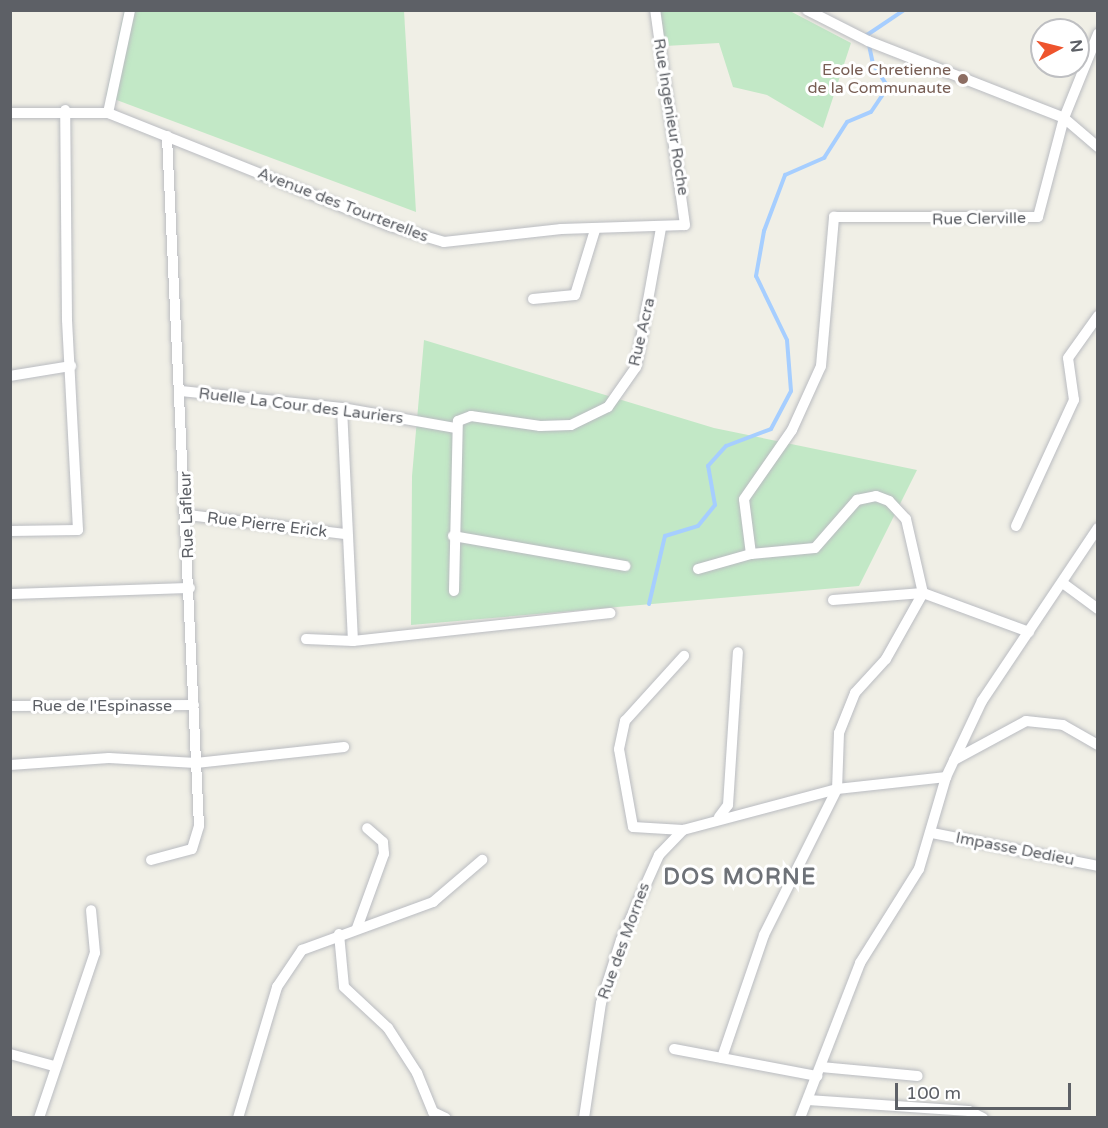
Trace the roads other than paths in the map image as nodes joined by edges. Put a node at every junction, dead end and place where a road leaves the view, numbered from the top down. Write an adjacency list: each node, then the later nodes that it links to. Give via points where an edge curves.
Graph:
1 (130, 10): 7 (street)
2 (655, 10): 11 (street, Rue Ingenieur Roche)
3 (807, 10): 8 (street, via 868,41)
4 (1097, 36): 8 (street, Rue Clerville)
5 (65, 110): 6 (street, Avenue des Tourterelles); 7 (street, Avenue des Tourterelles); 16 (street)
6 (10, 113)
7 (108, 113): 9 (street, Avenue des Tourterelles)
8 (1064, 118): 10 (street); 27 (street, Rue Clerville, via 1038,218 834,217 822,366 792,430 744,499)
9 (167, 136): 13 (street, Avenue des Tourterelles, via 426,238 463,243); 18 (street, Rue Lafleur)
10 (1098, 147)
11 (685, 225): 12 (street, Avenue des Tourterelles)
12 (662, 228): 13 (street, Avenue des Tourterelles); 20 (street, Rue Acra, via 636,367 608,407 589,419 540,426 464,416)
13 (595, 230): 14 (street, via 575,295)
14 (533, 298)
15 (1098, 316): 22 (street, via 1068,358 1074,400)
16 (71, 366): 17 (street); 24 (street, via 78,530)
17 (10, 376)
18 (181, 391): 19 (street, Ruelle La Cour des Lauriers); 21 (street, Rue Lafleur)
19 (342, 408): 20 (street, Ruelle La Cour des Lauriers); 25 (street)
20 (456, 428): 26 (street)
21 (188, 515): 25 (street, Rue Pierre Erick); 31 (street, Rue Lafleur)
22 (1016, 526)
23 (1098, 528): 30 (street)
24 (10, 531)
25 (345, 534): 40 (street)
26 (453, 536): 28 (street); 32 (street)
27 (751, 554): 29 (street); 33 (street, via 815,548 857,500 876,496 889,501 906,519)
28 (626, 566)
29 (698, 569)
30 (1064, 584): 36 (street); 38 (street)
31 (190, 588): 34 (street); 43 (street, Rue Lafleur)
32 (454, 591)
33 (923, 593): 35 (street); 38 (street); 51 (street, via 886,659 855,693 839,734)
34 (10, 594)
35 (833, 600)
36 (1098, 609)
37 (610, 613): 40 (street)
38 (1029, 632): 47 (street, via 982,701)
39 (306, 639): 40 (street)
40 (353, 641)
41 (738, 652): 52 (street, via 728,805)
42 (684, 656): 54 (street, via 625,721 619,749 633,827)
43 (194, 705): 44 (street, Rue de l'Espinasse); 48 (street, Rue Lafleur)
44 (10, 706)
45 (1098, 745): 47 (street, via 1063,725 1026,721)
46 (344, 747): 48 (street)
47 (954, 760): 50 (street)
48 (196, 763): 49 (street, via 109,758); 56 (street, Rue Lafleur, via 198,840 181,856)
49 (10, 765)
50 (946, 777): 51 (street, Rue des Mornes); 55 (street)
51 (837, 789): 52 (street, Rue des Mornes, via 795,804); 64 (street, via 764,935)
52 (719, 817): 54 (street, Rue des Mornes)
53 (367, 828): 60 (street, via 383,842 384,854)
54 (683, 830): 72 (street, Rue des Mornes, via 659,855 621,940 601,1003)
55 (932, 833): 58 (street, Impasse Dedieu); 66 (street, via 919,869 860,963)
56 (151, 860)
57 (482, 860): 60 (street, via 433,902)
58 (1098, 866)
59 (91, 910): 65 (street, via 95,953)
60 (357, 928): 61 (street)
61 (339, 934): 70 (street, via 302,950 277,987); 71 (street, via 344,987 388,1028 417,1073 434,1112)
62 (674, 1049): 64 (street)
63 (10, 1054): 65 (street)
64 (722, 1058): 66 (street)
65 (54, 1066): 69 (street)
66 (819, 1072): 67 (street); 68 (street)
67 (918, 1076)
68 (808, 1100): 73 (street); 74 (street, via 969,1111)
69 (39, 1118)
70 (238, 1118)
71 (446, 1118)
72 (584, 1118)
73 (800, 1118)
74 (983, 1118)

